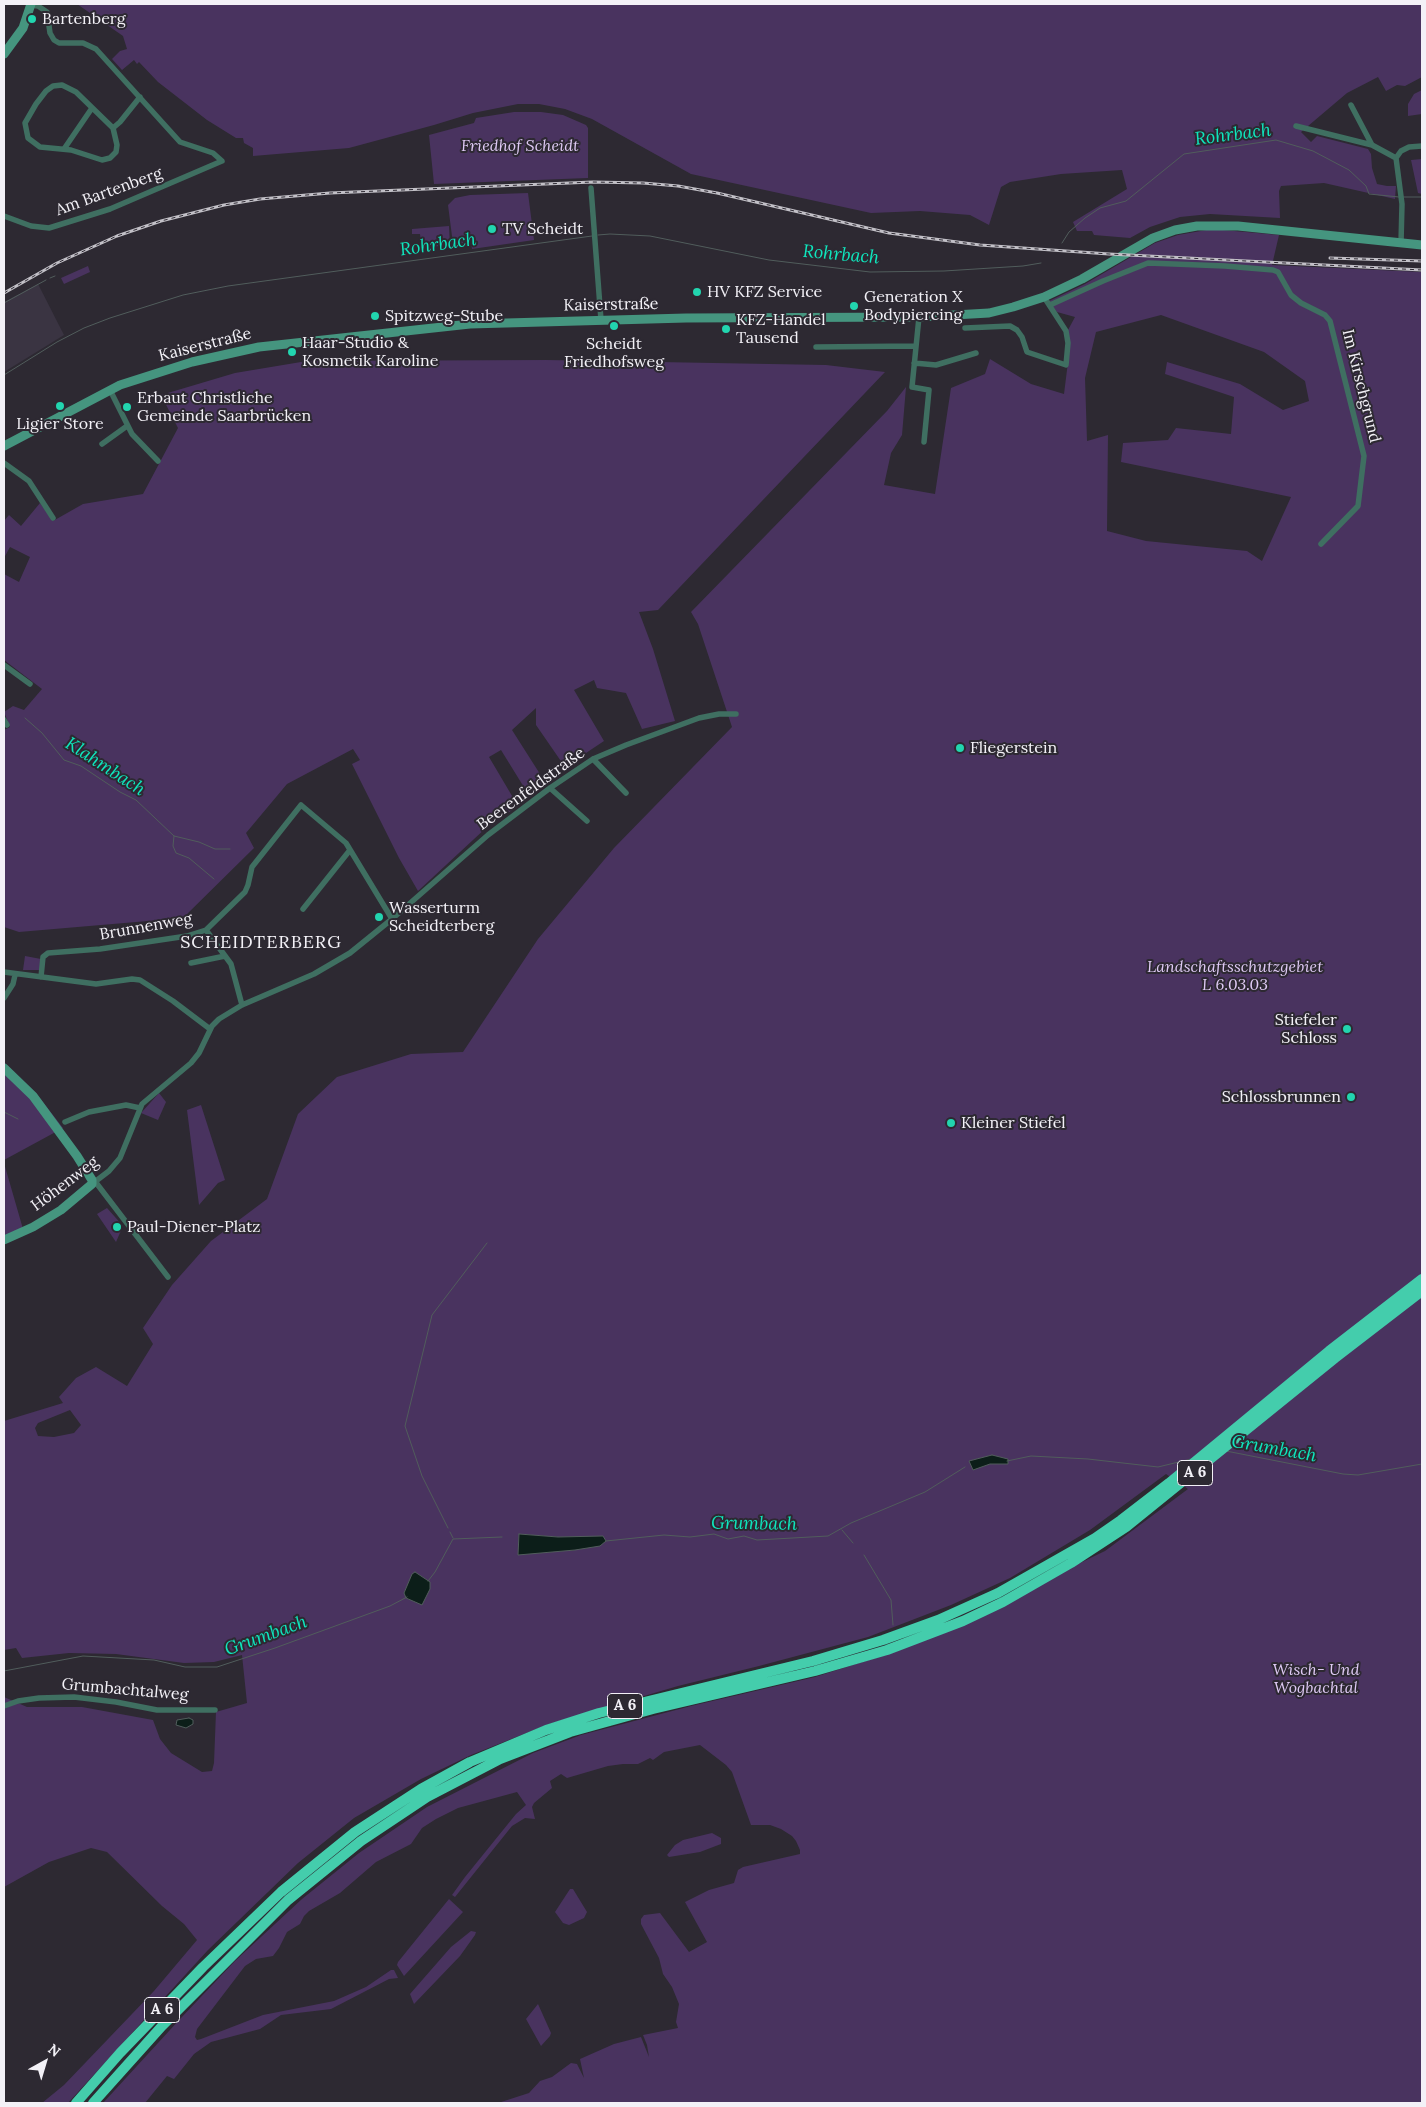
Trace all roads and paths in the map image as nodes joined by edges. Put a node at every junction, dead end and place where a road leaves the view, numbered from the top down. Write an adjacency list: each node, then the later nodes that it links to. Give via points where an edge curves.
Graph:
1 (30, 4): 2 (main road, via 23,28); 3 (street, via 47,12 54,40 83,43 96,49)
2 (4, 54)
3 (140, 97): 7 (street); 13 (street, Am Bartenberg, via 180,142 213,153 222,161 110,209 49,228 31,226)
4 (1351, 105): 8 (street)
5 (92, 108): 7 (street); 10 (street); 10 (street, via 72,88 62,86 53,86 36,104 25,124 28,138 40,147)
6 (1296, 126): 8 (street)
7 (112, 128): 10 (street, via 117,145 110,158 102,160)
8 (1372, 145): 11 (street)
9 (1422, 146): 11 (street, via 1408,147)
10 (64, 149)
11 (1396, 158): 14 (street, via 1402,204)
12 (591, 188): 19 (street)
13 (4, 216)
14 (1401, 243): 15 (main road, Kaiserstraße); 16 (main road, Kaiserstraße, via 1219,224 1183,227 1153,238)
15 (1422, 245)
16 (1044, 297): 17 (street); 18 (main road, Kaiserstraße, via 989,312)
17 (1050, 305): 20 (street, via 1066,331 1066,365 1027,352 1022,337 1010,326); 33 (street, Im Kirschgrund, via 1148,263 1278,272 1291,295 1330,321 1364,456 1358,506)
18 (919, 317): 19 (main road, Kaiserstraße); 21 (street)
19 (601, 320): 25 (main road, Kaiserstraße, via 470,324 259,347 154,373)
20 (966, 328)
21 (916, 346): 22 (street); 24 (street)
22 (816, 347)
23 (976, 354): 24 (street, via 936,365)
24 (914, 363): 27 (street, via 912,386 929,390)
25 (110, 390): 26 (street); 29 (main road, Kaiserstraße)
26 (128, 426): 28 (street); 30 (street, via 136,439)
27 (924, 442)
28 (102, 444)
29 (4, 446)
30 (158, 460)
31 (4, 463): 32 (street, via 29,481)
32 (54, 518)
33 (1321, 544)
34 (4, 664): 35 (street)
35 (30, 684)
36 (736, 714): 37 (street, Beerenfeldstraße, via 699,718)
37 (594, 759): 38 (street, Beerenfeldstraße); 39 (street)
38 (550, 788): 40 (street); 43 (street, Beerenfeldstraße, via 488,834)
39 (626, 793)
40 (587, 821)
41 (350, 850): 42 (street); 43 (street); 44 (street, Brunnenweg, via 340,837 301,804 252,867 245,892)
42 (303, 909)
43 (392, 919): 51 (street, Höhenweg, via 350,953 314,974)
44 (206, 930): 45 (street); 49 (street, Brunnenweg, via 188,936 110,948 48,953 43,956)
45 (225, 956): 46 (street); 51 (street, via 234,969)
46 (191, 963)
47 (4, 972): 48 (street)
48 (14, 975): 49 (street); 50 (street, via 13,984)
49 (41, 977): 52 (street, via 96,984 140,980)
50 (4, 998)
51 (242, 1005): 52 (street, Höhenweg, via 216,1021)
52 (210, 1029): 54 (street, Höhenweg, via 191,1063)
53 (4, 1068): 56 (main road, via 33,1096)
54 (140, 1108): 55 (street, via 126,1105 89,1112); 56 (street, Höhenweg, via 120,1158 109,1171)
55 (65, 1122)
56 (93, 1181): 57 (main road, Höhenweg, via 52,1216); 58 (street)
57 (4, 1240)
58 (168, 1277)
59 (1422, 1279): 61 (highway, A 6)
60 (1422, 1291): 61 (highway, A 6)
61 (1284, 1393): 62 (highway, A 6, via 1176,1488)
62 (1097, 1542): 65 (highway, A 6, via 998,1593 916,1628 813,1661 598,1713 523,1738 446,1774 355,1832 281,1892 203,1967); 66 (highway, A 6, via 1050,1576 1003,1602 887,1650 815,1671 602,1722 526,1748 451,1784 361,1840 288,1900 162,2026)
63 (4, 1706): 64 (street, Grumbachtalweg, via 39,1698 74,1697 157,1710)
64 (215, 1710)
65 (76, 2103)
66 (93, 2103)

